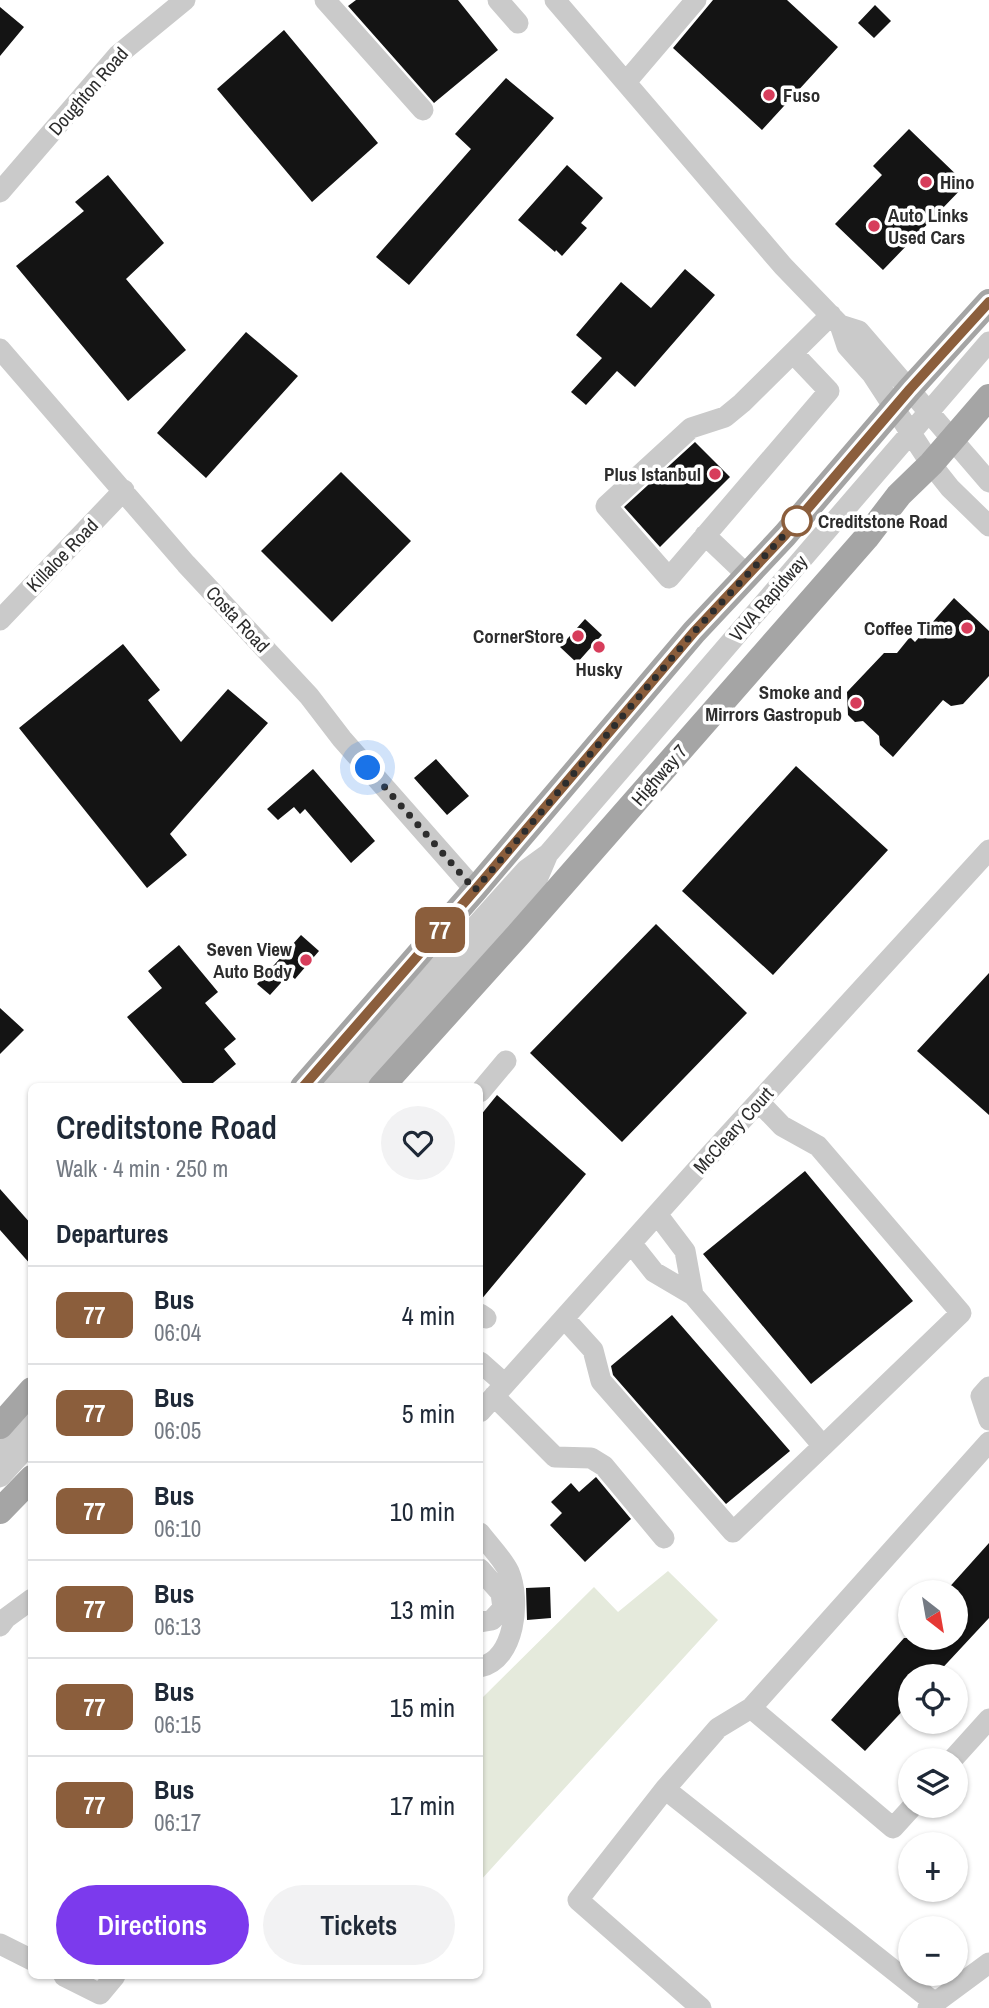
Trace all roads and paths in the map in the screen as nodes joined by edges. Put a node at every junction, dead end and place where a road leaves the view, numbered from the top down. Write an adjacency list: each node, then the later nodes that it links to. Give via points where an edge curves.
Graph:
1 (186, 0): 9 (street, Doughton Road, via 118,55)
2 (325, 0): 8 (street)
3 (498, 0): 6 (street)
4 (555, 0): 7 (street)
5 (696, 0): 7 (street)
6 (518, 23)
7 (626, 82): 11 (street, via 783,266)
8 (423, 110)
9 (0, 192)
10 (989, 302): 16 (main road)
11 (836, 320): 14 (street); 16 (street, via 859,331)
12 (989, 342): 17 (street, VIVA Rapidway)
13 (0, 349): 22 (street, Costa Road)
14 (793, 353): 24 (street, via 829,391); 24 (street, via 725,417 691,428 606,506 669,579)
15 (989, 397): 19 (main road, Highway 7)
16 (902, 398): 17 (street); 18 (street); 25 (main road)
17 (929, 411): 18 (street, VIVA Rapidway); 19 (street)
18 (910, 433): 20 (street); 28 (street, VIVA Rapidway)
19 (953, 439): 20 (main road, Highway 7); 21 (street)
20 (931, 464): 23 (street); 34 (main road, Highway 7)
21 (989, 482)
22 (124, 490): 26 (street, Killaloe Road); 29 (street, Costa Road)
23 (989, 526)
24 (705, 535): 25 (street)
25 (747, 575): 29 (main road)
26 (0, 620)
27 (989, 850): 36 (street, McCleary Court)
28 (548, 854): 32 (street, VIVA Rapidway, via 526,870); 33 (street, VIVA Rapidway, via 535,884)
29 (475, 890): 31 (main road)
30 (506, 1060): 35 (street)
31 (306, 1083)
32 (335, 1083)
33 (357, 1083)
34 (385, 1083)
35 (483, 1087)
36 (758, 1102): 37 (street, McCleary Court); 51 (street, via 782,1126 818,1146 961,1313)
37 (657, 1213): 38 (street, McCleary Court); 39 (street, via 685,1251)
38 (631, 1243): 39 (street, via 654,1272); 40 (street, McCleary Court)
39 (693, 1295): 51 (street)
40 (564, 1318): 43 (street, McCleary Court); 51 (street, via 593,1350 601,1381 733,1532)
41 (483, 1366): 43 (street)
42 (989, 1387): 46 (street, via 981,1396)
43 (499, 1390): 45 (street, McCleary Court); 57 (street, via 555,1457 591,1458 604,1466)
44 (28, 1394): 48 (main road)
45 (483, 1409)
46 (989, 1420)
47 (28, 1423): 52 (street)
48 (0, 1426)
49 (989, 1442): 63 (street)
50 (28, 1446): 53 (street)
51 (823, 1446)
52 (0, 1454)
53 (0, 1477)
54 (28, 1482): 55 (main road)
55 (0, 1511)
56 (483, 1537): 62 (street, via 509,1572 515,1615 508,1641 498,1657)
57 (664, 1538)
58 (483, 1573): 60 (street, via 500,1593 503,1608 492,1620)
59 (28, 1602): 61 (street)
60 (483, 1622)
61 (0, 1626)
62 (483, 1666)
63 (751, 1708): 66 (street, via 718,1728); 67 (street, via 893,1828)
64 (989, 1719): 65 (street)
65 (964, 1748)
66 (665, 1789): 73 (street); 74 (street, via 578,1900)
67 (902, 1818)
68 (0, 1944): 69 (street)
69 (28, 1958)
70 (989, 1963): 73 (street)
71 (70, 1979): 72 (street, via 100,1994)
72 (112, 1979)
73 (932, 2005)
74 (701, 2008)

